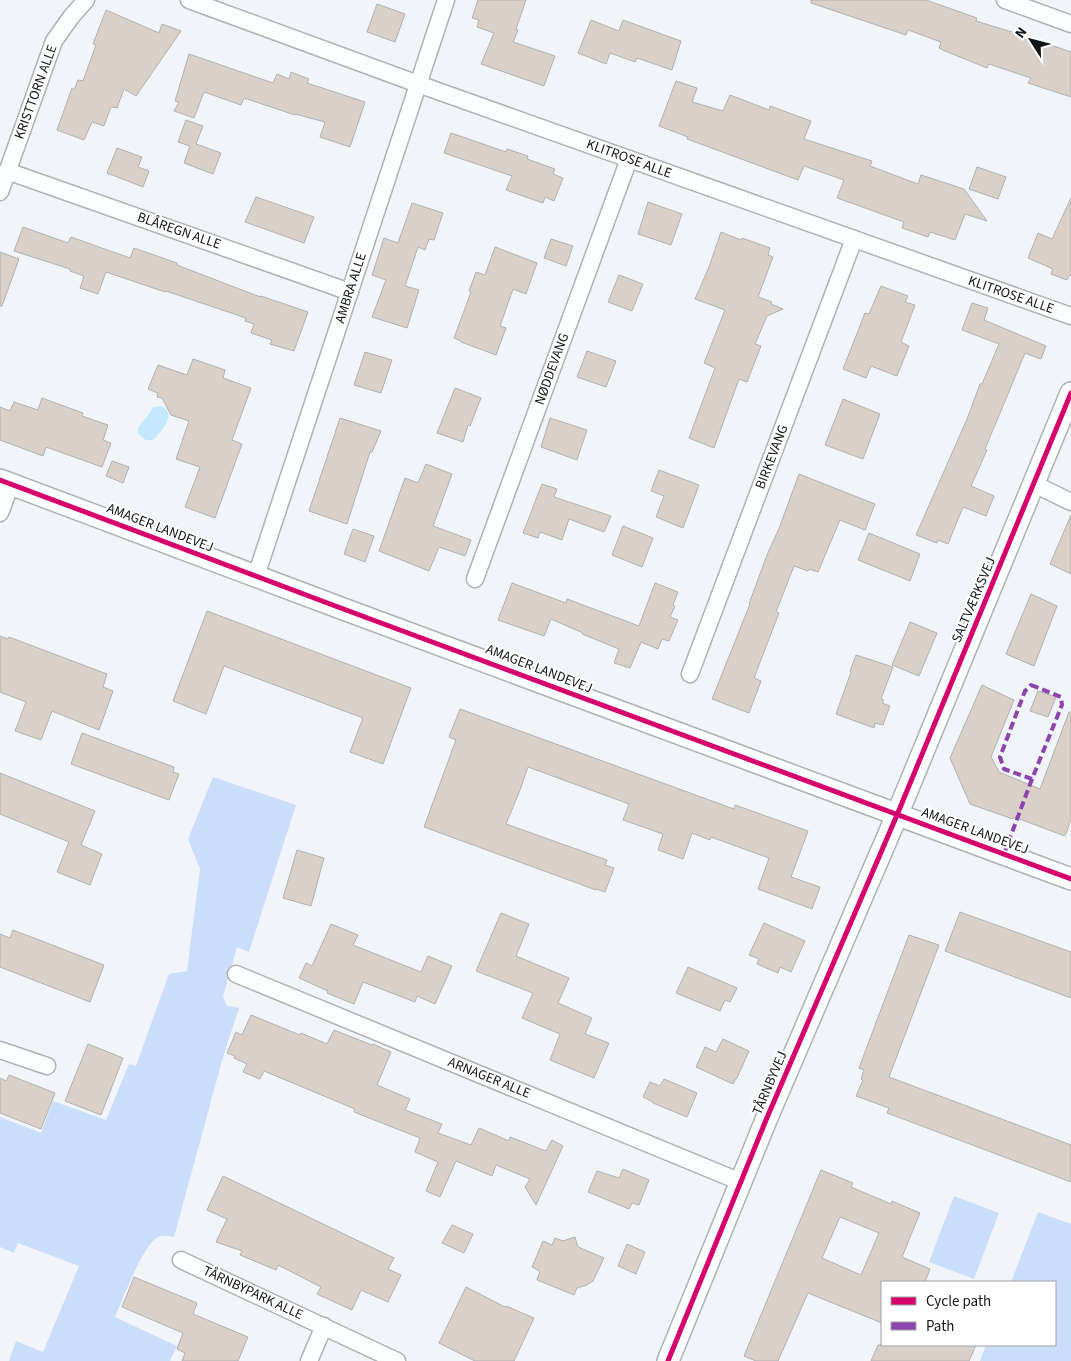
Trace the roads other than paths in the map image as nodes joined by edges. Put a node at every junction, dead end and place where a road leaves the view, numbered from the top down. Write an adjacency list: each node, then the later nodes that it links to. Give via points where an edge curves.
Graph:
1 (86, 0): 8 (street, KRISTTORN ALLE, via 54,41)
2 (189, 0): 6 (street, KLITROSE ALLE)
3 (446, 0): 6 (street, AMBRA ALLE)
4 (1004, 0): 5 (street)
5 (1071, 24)
6 (418, 84): 7 (street, KLITROSE ALLE); 11 (street, AMBRA ALLE)
7 (629, 159): 10 (street, KLITROSE ALLE); 19 (street, NØDDEVANG)
8 (7, 171): 9 (street, KRISTTORN ALLE); 11 (street, BLÅREGN ALLE)
9 (0, 192)
10 (854, 240): 12 (street, KLITROSE ALLE); 20 (street, BIRKEVANG)
11 (350, 292): 18 (street, AMBRA ALLE)
12 (1071, 316)
13 (1071, 393): 15 (street, SALTVÆRKSVEJ)
14 (6, 482): 17 (street); 18 (street, AMAGER LANDEVEJ)
15 (1034, 484): 16 (street); 21 (street, SALTVÆRKSVEJ)
16 (1071, 502)
17 (0, 513)
18 (256, 576): 21 (street, AMAGER LANDEVEJ)
19 (475, 579)
20 (690, 674)
21 (897, 815): 22 (street, AMAGER LANDEVEJ); 26 (street, TÅRNBYVEJ)
22 (1071, 879)
23 (236, 974): 26 (street, ARNAGER ALLE)
24 (0, 1050): 25 (street)
25 (47, 1066)
26 (741, 1182): 31 (street, TÅRNBYVEJ)
27 (181, 1260): 28 (street, TÅRNBYPARK ALLE)
28 (324, 1326): 29 (street); 30 (street, TÅRNBYPARK ALLE)
29 (309, 1361)
30 (397, 1361)
31 (668, 1361)

